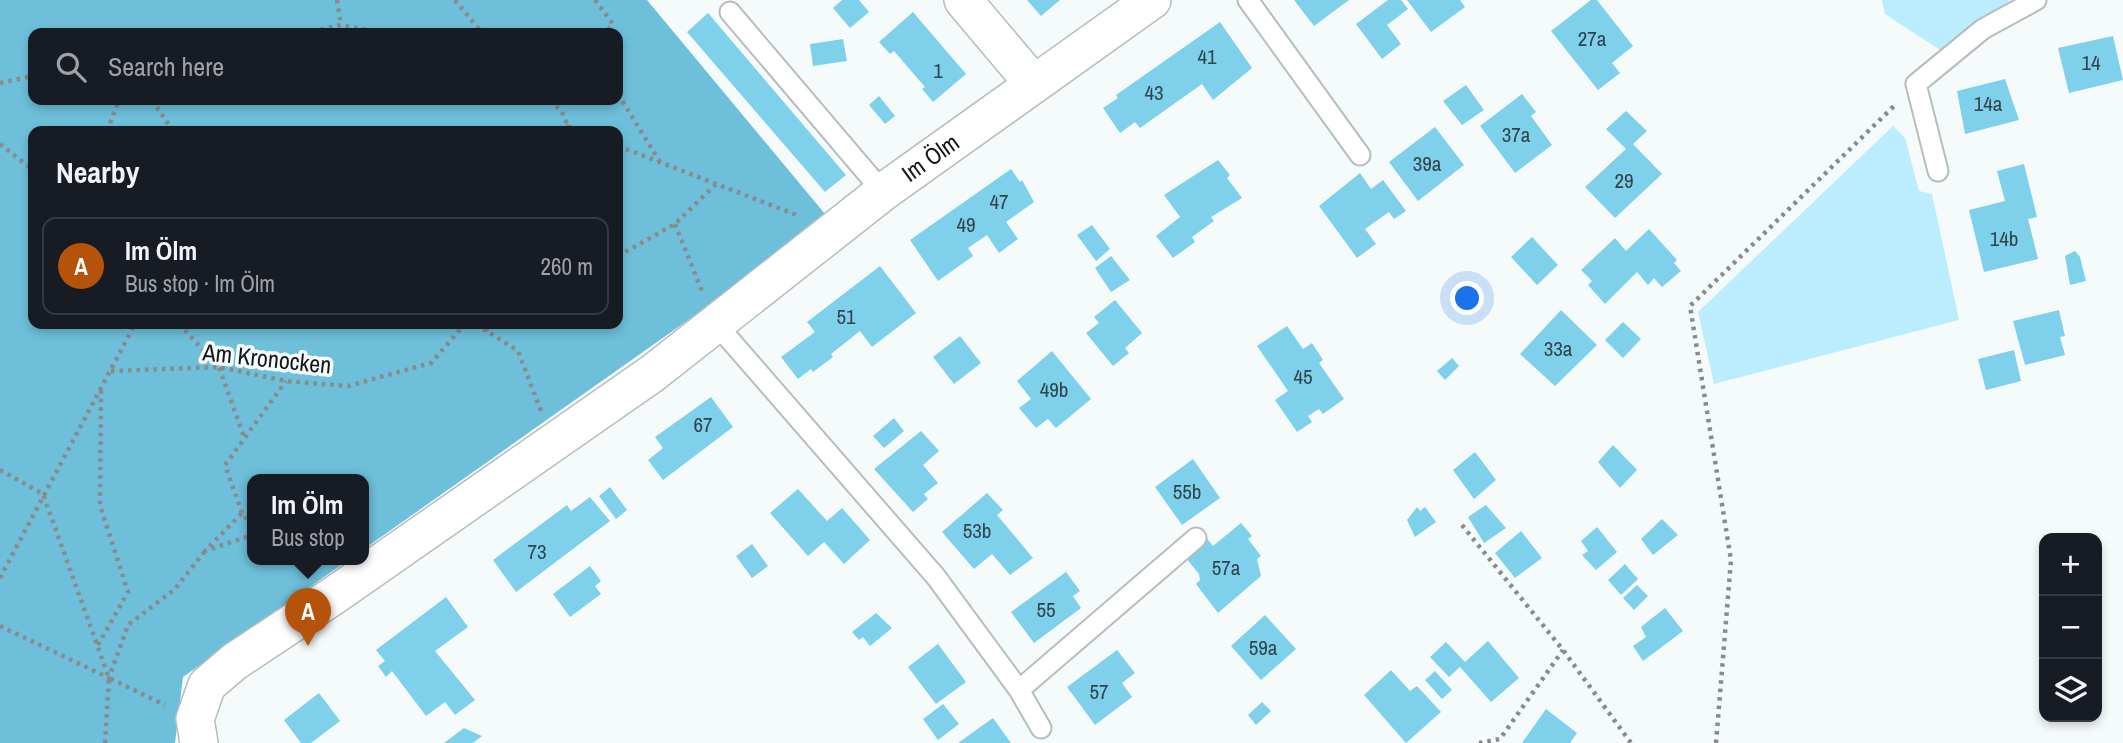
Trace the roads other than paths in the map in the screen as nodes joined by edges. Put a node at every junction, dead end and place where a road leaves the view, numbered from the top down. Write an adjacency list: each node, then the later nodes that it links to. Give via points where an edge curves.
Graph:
1 (963, 0): 6 (street)
2 (1152, 0): 6 (street, Im Ölm)
3 (1248, 0): 7 (lane)
4 (2035, 0): 8 (lane, via 1983,29 1916,84)
5 (730, 12): 9 (lane)
6 (1033, 83): 9 (street, Im Ölm)
7 (1360, 155)
8 (1938, 171)
9 (883, 192): 10 (street, Im Ölm)
10 (717, 325): 12 (lane, via 949,594); 14 (street, Im Ölm, via 234,662 207,685)
11 (1196, 538): 12 (lane)
12 (1019, 690): 13 (lane)
13 (1041, 728)
14 (197, 731)

